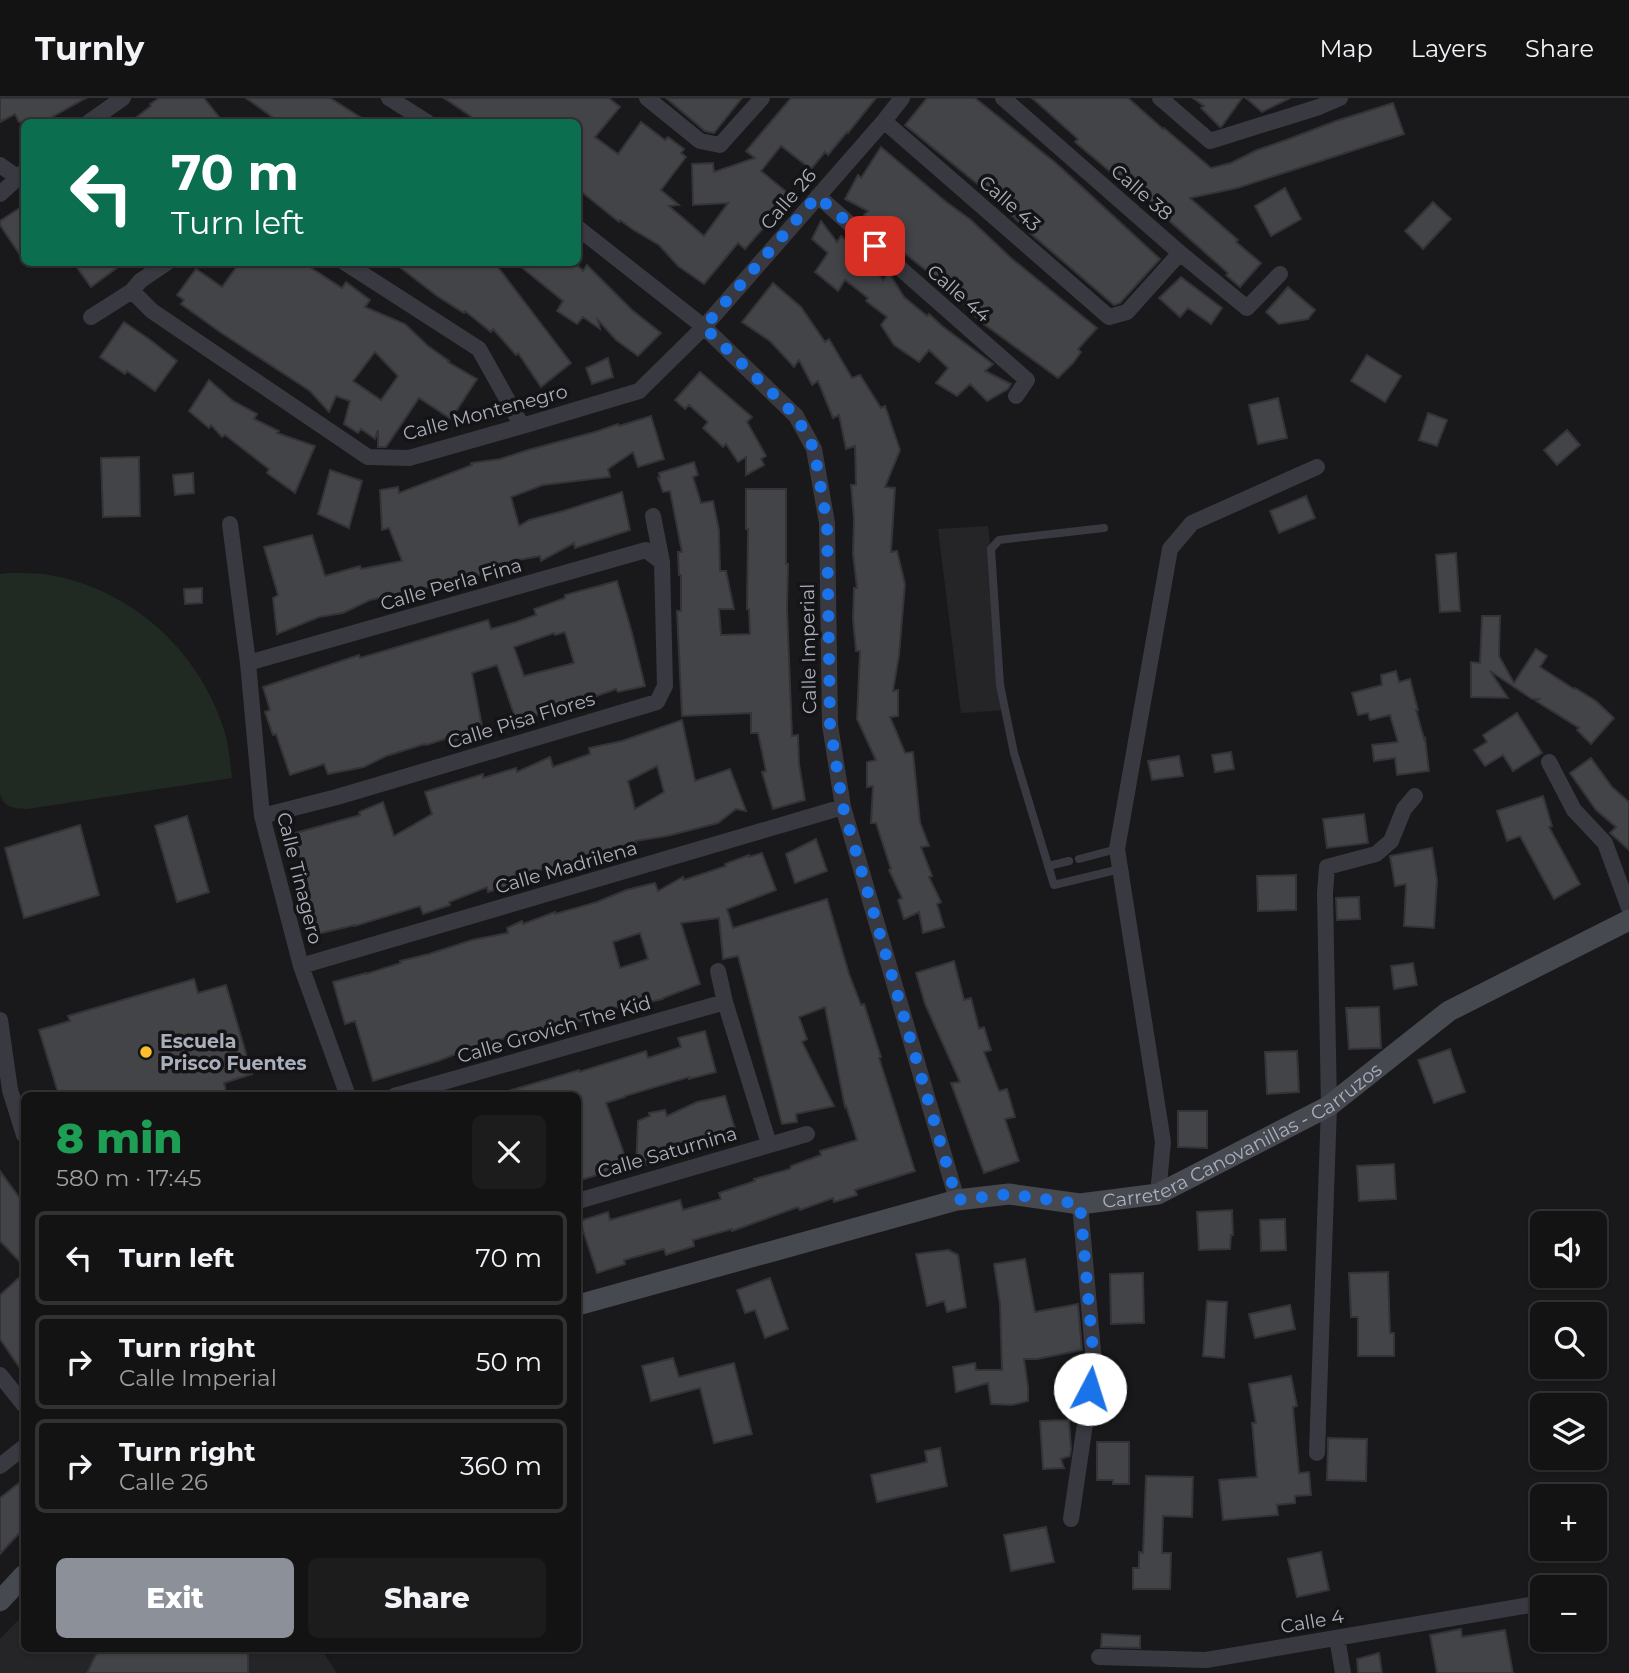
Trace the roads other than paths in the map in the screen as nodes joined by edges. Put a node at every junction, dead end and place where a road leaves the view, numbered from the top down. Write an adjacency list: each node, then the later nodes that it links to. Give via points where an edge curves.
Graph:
1 (122, 98): 10 (street)
2 (388, 98): 11 (street)
3 (647, 98): 4 (street, via 700,141 720,145)
4 (762, 98)
5 (902, 98): 12 (street, Calle 26)
6 (1003, 98): 18 (street, Calle 38)
7 (1160, 98): 9 (street, via 1210,141)
8 (1340, 98): 9 (street)
9 (1314, 102)
10 (93, 119)
11 (422, 119)
12 (884, 121): 16 (street, Calle 26); 18 (street, Calle 43, via 1109,317 1126,312)
13 (0, 165): 14 (street)
14 (21, 175): 15 (street)
15 (0, 194)
16 (817, 196): 24 (street, Calle 26); 25 (street, Calle 44, via 1027,380)
17 (581, 230): 24 (street, Calle Imperial)
18 (1180, 253): 21 (street, Calle 38, via 1247,308)
19 (162, 266): 22 (street)
20 (350, 266): 26 (street, via 479,349)
21 (1280, 274)
22 (132, 291): 23 (street); 26 (street, Calle Montenegro, via 152,311 368,457 409,457)
23 (91, 317)
24 (704, 327): 26 (street, Calle Montenegro, via 639,391); 35 (street, Calle Imperial, via 796,416 814,449 827,523 830,725)
25 (1016, 396)
26 (522, 426)
27 (1317, 467): 37 (street, via 1192,523 1170,549)
28 (653, 516): 31 (street, Calle Pisa Flores)
29 (230, 524): 32 (street, Calle Tinagero)
30 (1104, 528): 38 (lane, via 999,540 991,549 1000,685 1014,754)
31 (662, 562): 32 (street, Calle Perla Fina, via 646,550); 36 (street, Calle Pisa Flores, via 665,686 657,702)
32 (248, 663): 36 (street, Calle Tinagero)
33 (1549, 762): 40 (street, via 1574,810 1605,843)
34 (1415, 796): 49 (street, via 1404,809 1391,841 1376,854 1327,867)
35 (843, 807): 42 (street, Calle Madrilena); 55 (street, Calle Imperial)
36 (262, 816): 42 (street, Calle Tinagero)
37 (1117, 849): 38 (lane); 39 (street)
38 (1048, 866): 39 (lane, via 1054,885)
39 (1120, 869): 53 (street, via 1163,1142)
40 (1629, 908)
41 (1629, 920): 49 (street, Carretera Canovanillas - Carruzos, via 1449,1011)
42 (301, 966): 47 (street, Calle Tinagero)
43 (718, 971): 44 (street)
44 (725, 1002): 48 (street, Calle Grovich The Kid); 52 (street)
45 (0, 1020): 46 (street)
46 (5, 1090): 50 (street)
47 (347, 1092)
48 (408, 1092)
49 (1329, 1106): 53 (street, Carretera Canovanillas - Carruzos); 61 (street)
50 (21, 1128)
51 (807, 1134): 52 (street, Calle Saturnina)
52 (769, 1144): 54 (street, Calle Saturnina)
53 (1157, 1194): 56 (street, Carretera Canovanillas - Carruzos)
54 (581, 1200)
55 (957, 1200): 56 (street, Carretera Canovanillas - Carruzos, via 1009,1194); 57 (street, Carretera Canovanillas - Carruzos)
56 (1080, 1204): 63 (street, via 1094,1363)
57 (581, 1305)
58 (0, 1375): 59 (street)
59 (21, 1401)
60 (21, 1449): 62 (street)
61 (1317, 1453)
62 (0, 1466)
63 (1071, 1519)
64 (21, 1578): 65 (street)
65 (0, 1601)
66 (1530, 1605): 67 (street, Calle 4)
67 (1337, 1638): 68 (street, Calle 4, via 1206,1660); 69 (street)
68 (1099, 1657)
69 (1343, 1673)

